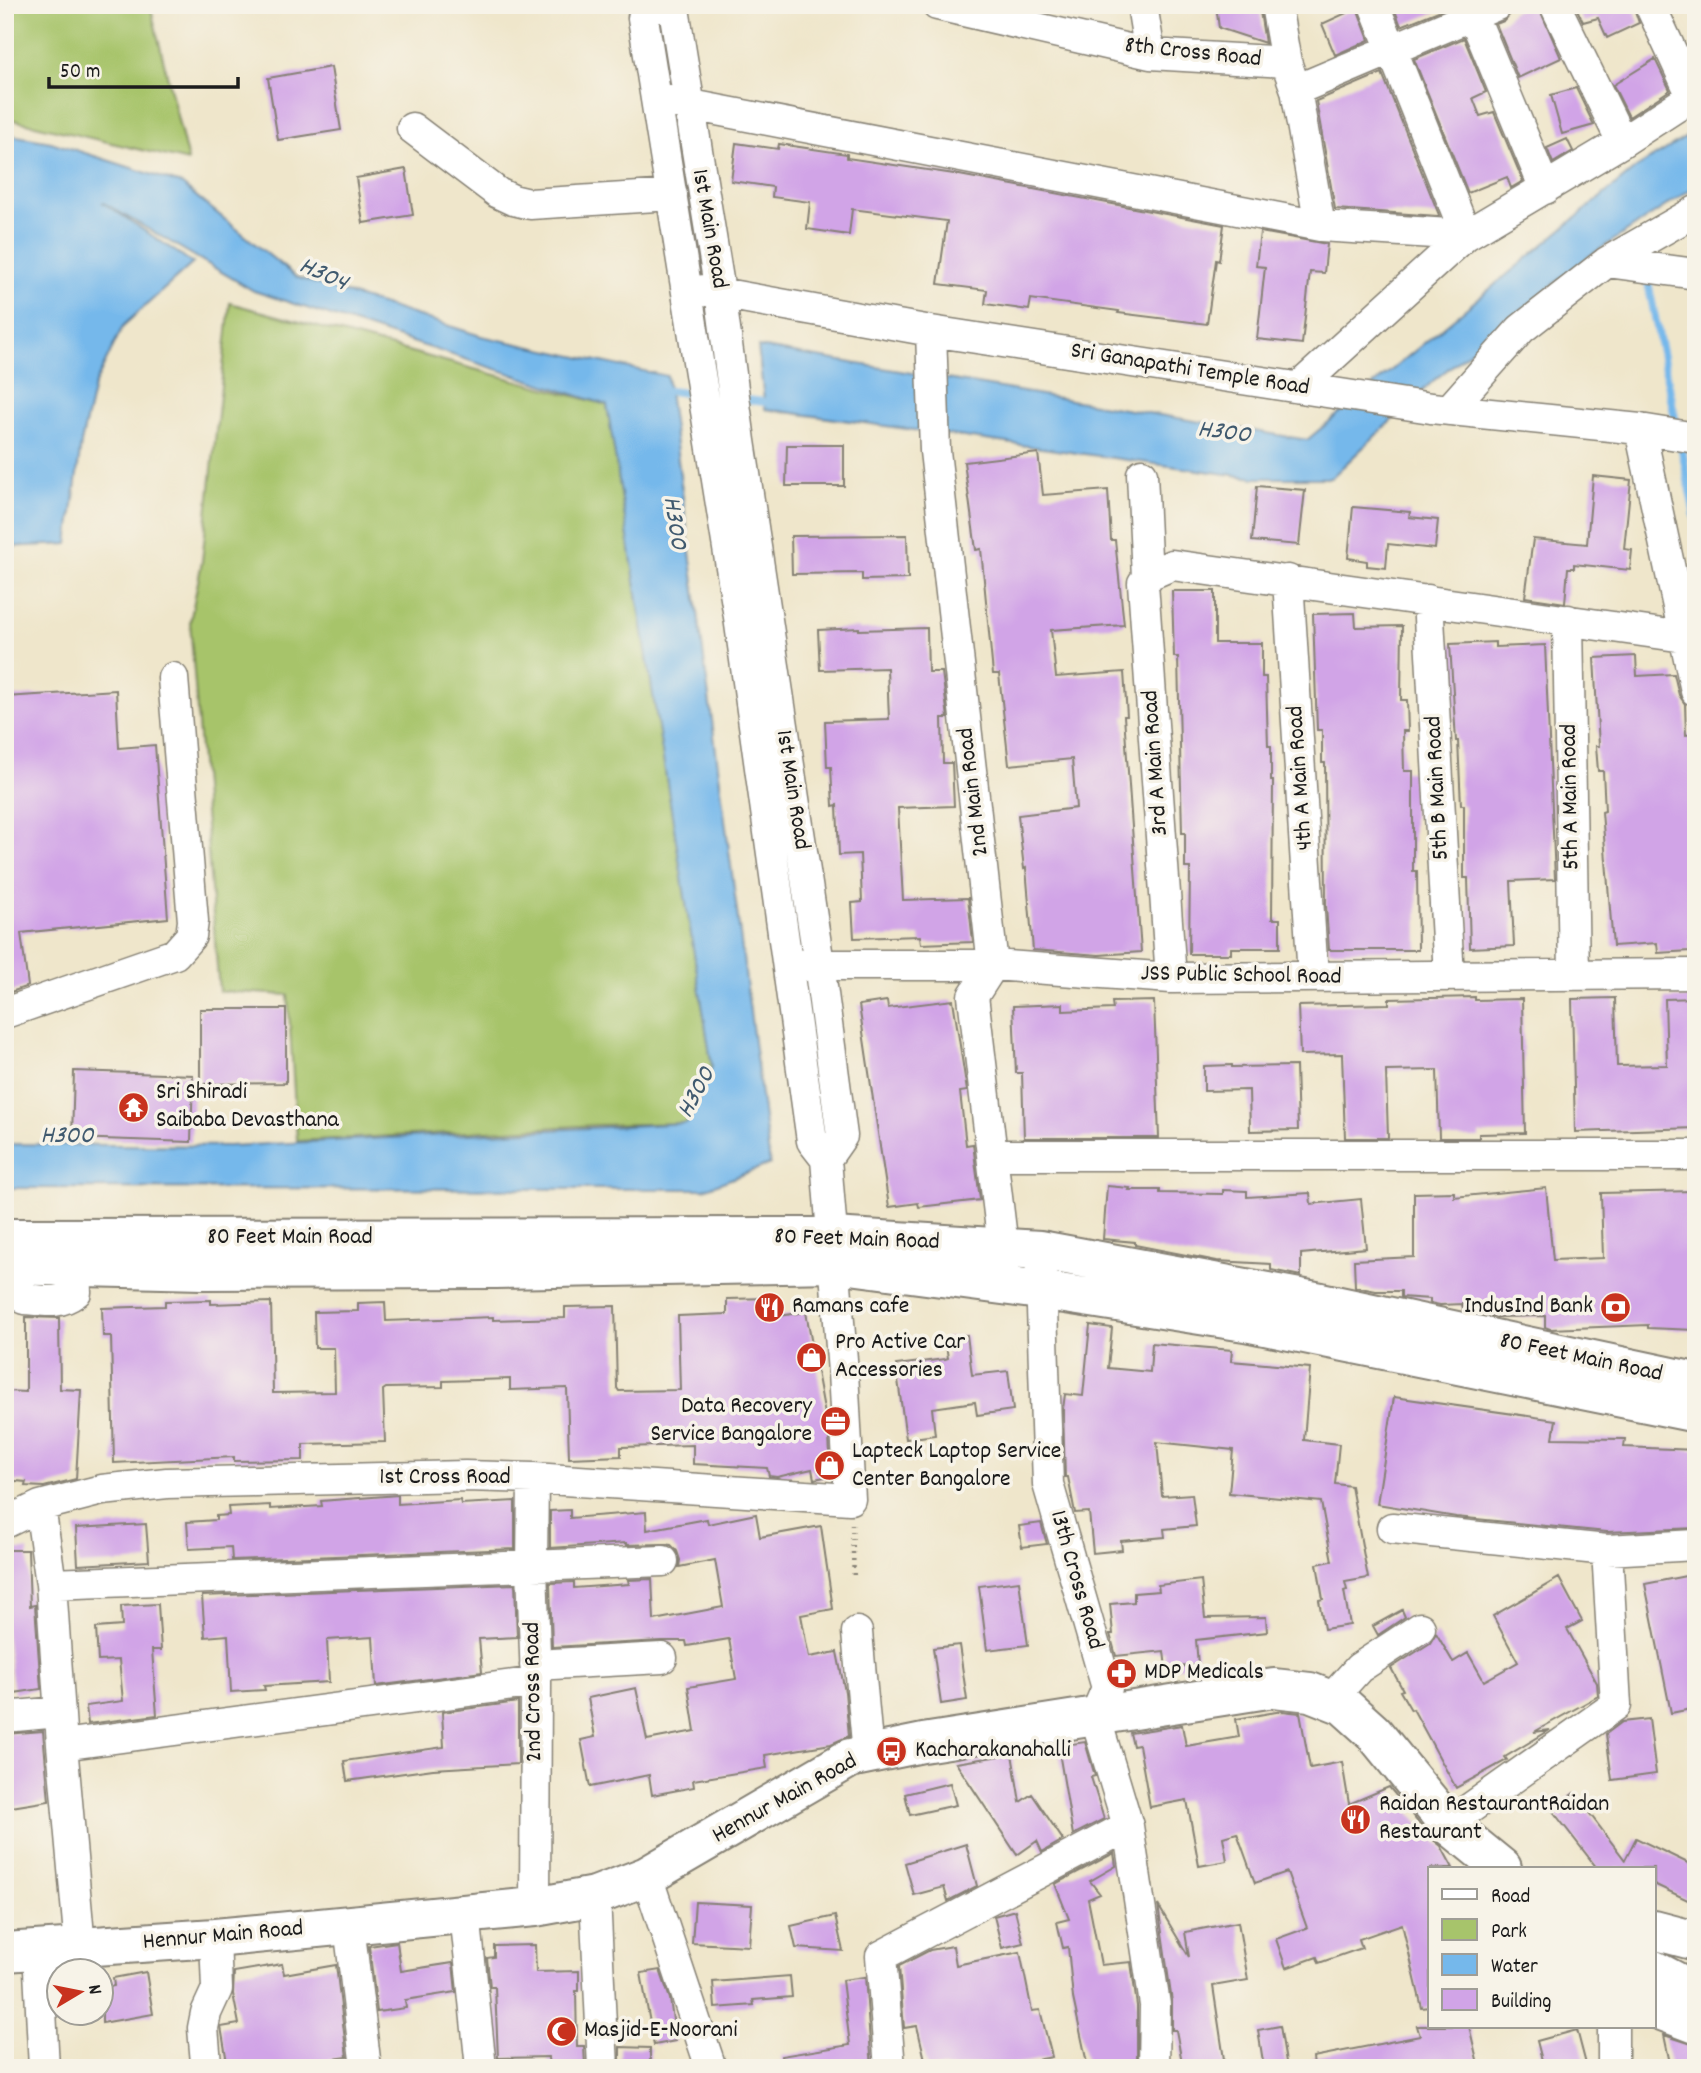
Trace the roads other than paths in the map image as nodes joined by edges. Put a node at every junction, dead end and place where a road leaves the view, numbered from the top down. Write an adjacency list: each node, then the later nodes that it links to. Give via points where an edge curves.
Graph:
1 (653, 5): 16 (street, via 643,18)
2 (663, 5): 17 (street, 1st Main Road, via 675,15)
3 (937, 5): 10 (street, 8th Cross Road)
4 (1142, 5): 12 (street)
5 (1276, 5): 13 (street)
6 (1374, 5): 11 (street)
7 (1555, 5): 19 (street)
8 (1650, 5): 15 (street)
9 (1480, 9): 11 (street); 20 (street)
10 (991, 11): 12 (street, 8th Cross Road)
11 (1391, 50): 14 (street); 24 (street)
12 (1150, 54): 13 (street, 8th Cross Road)
13 (1286, 62): 14 (street)
14 (1296, 90): 23 (street)
15 (1694, 95): 19 (street)
16 (656, 99): 17 (street); 21 (street)
17 (688, 103): 23 (street); 28 (street, 1st Main Road)
18 (412, 128): 21 (street, via 513,200 530,204)
19 (1622, 142): 20 (street)
20 (1545, 189): 24 (street)
21 (672, 195): 27 (street)
22 (1696, 211): 25 (street)
23 (1320, 226): 24 (street)
24 (1466, 235): 30 (street)
25 (1607, 262): 26 (street); 31 (street, via 1521,329)
26 (1696, 274)
27 (687, 289): 28 (street, Sri Ganapathi Temple Road); 43 (street, via 739,617)
28 (720, 292): 29 (street, Sri Ganapathi Temple Road); 42 (street, 1st Main Road)
29 (931, 331): 30 (street, Sri Ganapathi Temple Road); 44 (street, 2nd Main Road, via 935,452)
30 (1298, 387): 31 (street, Sri Ganapathi Temple Road)
31 (1440, 409): 32 (street, Sri Ganapathi Temple Road)
32 (1640, 429): 33 (street, Sri Ganapathi Temple Road); 39 (street)
33 (1696, 438)
34 (1142, 474): 35 (street, 3rd A Main Road)
35 (1159, 571): 36 (street); 49 (street, 3rd A Main Road, via 1143,583)
36 (1288, 580): 37 (street); 48 (street, 4th A Main Road)
37 (1428, 600): 38 (street); 47 (street, 5th B Main Road)
38 (1568, 620): 39 (street); 46 (street, 5th A Main Road)
39 (1684, 637): 41 (street)
40 (173, 678): 50 (street, via 191,936 176,954)
41 (1696, 691)
42 (819, 964): 43 (street, JSS Public School Road); 44 (street, JSS Public School Road); 53 (street, 1st Main Road, via 842,1136)
43 (786, 965): 53 (street, via 811,1141)
44 (993, 965): 49 (street, JSS Public School Road); 52 (street, via 973,996)
45 (1696, 974): 46 (street, JSS Public School Road)
46 (1574, 975): 47 (street, JSS Public School Road)
47 (1449, 976): 48 (street, JSS Public School Road)
48 (1314, 977): 49 (street, JSS Public School Road)
49 (1171, 978)
50 (5, 1013)
51 (1696, 1154): 52 (street)
52 (992, 1155): 55 (street)
53 (826, 1159): 56 (street)
54 (5, 1238): 56 (main road, 80 Feet Main Road)
55 (1021, 1249): 56 (main road, 80 Feet Main Road); 58 (street, 13th Cross Road); 59 (main road, 80 Feet Main Road, via 1321,1302)
56 (834, 1250): 57 (main road, 80 Feet Main Road, via 389,1269); 58 (main road, 80 Feet Main Road); 61 (street, 1st Cross Road, via 850,1499)
57 (6, 1265)
58 (1040, 1290): 60 (main road, 80 Feet Main Road, via 1245,1322); 76 (street, 13th Cross Road, via 1048,1484 1107,1688)
59 (1696, 1382)
60 (1696, 1413)
61 (533, 1478): 62 (street, 1st Cross Road, via 167,1483 102,1490); 68 (street, 2nd Cross Road)
62 (40, 1506): 63 (street, 1st Cross Road); 69 (street)
63 (5, 1523)
64 (1392, 1528): 66 (street)
65 (1696, 1545): 66 (street)
66 (1607, 1550): 80 (street, via 1616,1704)
67 (663, 1561): 68 (street)
68 (532, 1568): 69 (street); 73 (street, 2nd Cross Road)
69 (51, 1584): 75 (street)
70 (1420, 1628): 74 (street, via 1359,1668)
71 (857, 1632): 79 (street)
72 (662, 1658): 73 (street)
73 (535, 1674): 78 (street); 85 (street, 2nd Cross Road)
74 (1330, 1700): 76 (main road, Hennur Main Road, via 1310,1692 1274,1688); 80 (main road, Hennur Main Road, via 1343,1705 1373,1732)
75 (59, 1712): 77 (street); 78 (street)
76 (1095, 1716): 79 (main road, Hennur Main Road); 81 (street)
77 (5, 1717)
78 (62, 1745): 91 (street)
79 (868, 1755): 83 (main road, Hennur Main Road, via 850,1758)
80 (1448, 1824): 82 (main road, Hennur Main Road)
81 (1128, 1826): 106 (street, via 881,1955); 107 (street, via 1155,2005)
82 (1501, 1867)
83 (647, 1876): 84 (main road, Hennur Main Road); 105 (street)
84 (595, 1896): 85 (main road, Hennur Main Road); 104 (street)
85 (535, 1907): 86 (main road, Hennur Main Road)
86 (465, 1913): 87 (main road, Hennur Main Road); 103 (street)
87 (349, 1925): 89 (main road, Hennur Main Road); 102 (street)
88 (1656, 1931): 90 (main road)
89 (215, 1938): 91 (main road, Hennur Main Road); 100 (street, via 217,1989 203,2028)
90 (1696, 1941)
91 (80, 1947): 92 (main road, Hennur Main Road)
92 (21, 1952): 101 (street)
93 (1656, 1968): 95 (main road)
94 (1656, 1969): 96 (main road)
95 (1696, 1976)
96 (1696, 1992)
97 (1656, 2009): 98 (main road)
98 (1696, 2024)
99 (1613, 2028): 108 (street)
100 (206, 2063)
101 (44, 2068)
102 (366, 2068)
103 (481, 2068)
104 (603, 2068)
105 (711, 2068)
106 (890, 2068)
107 (1154, 2068)
108 (1613, 2068)

